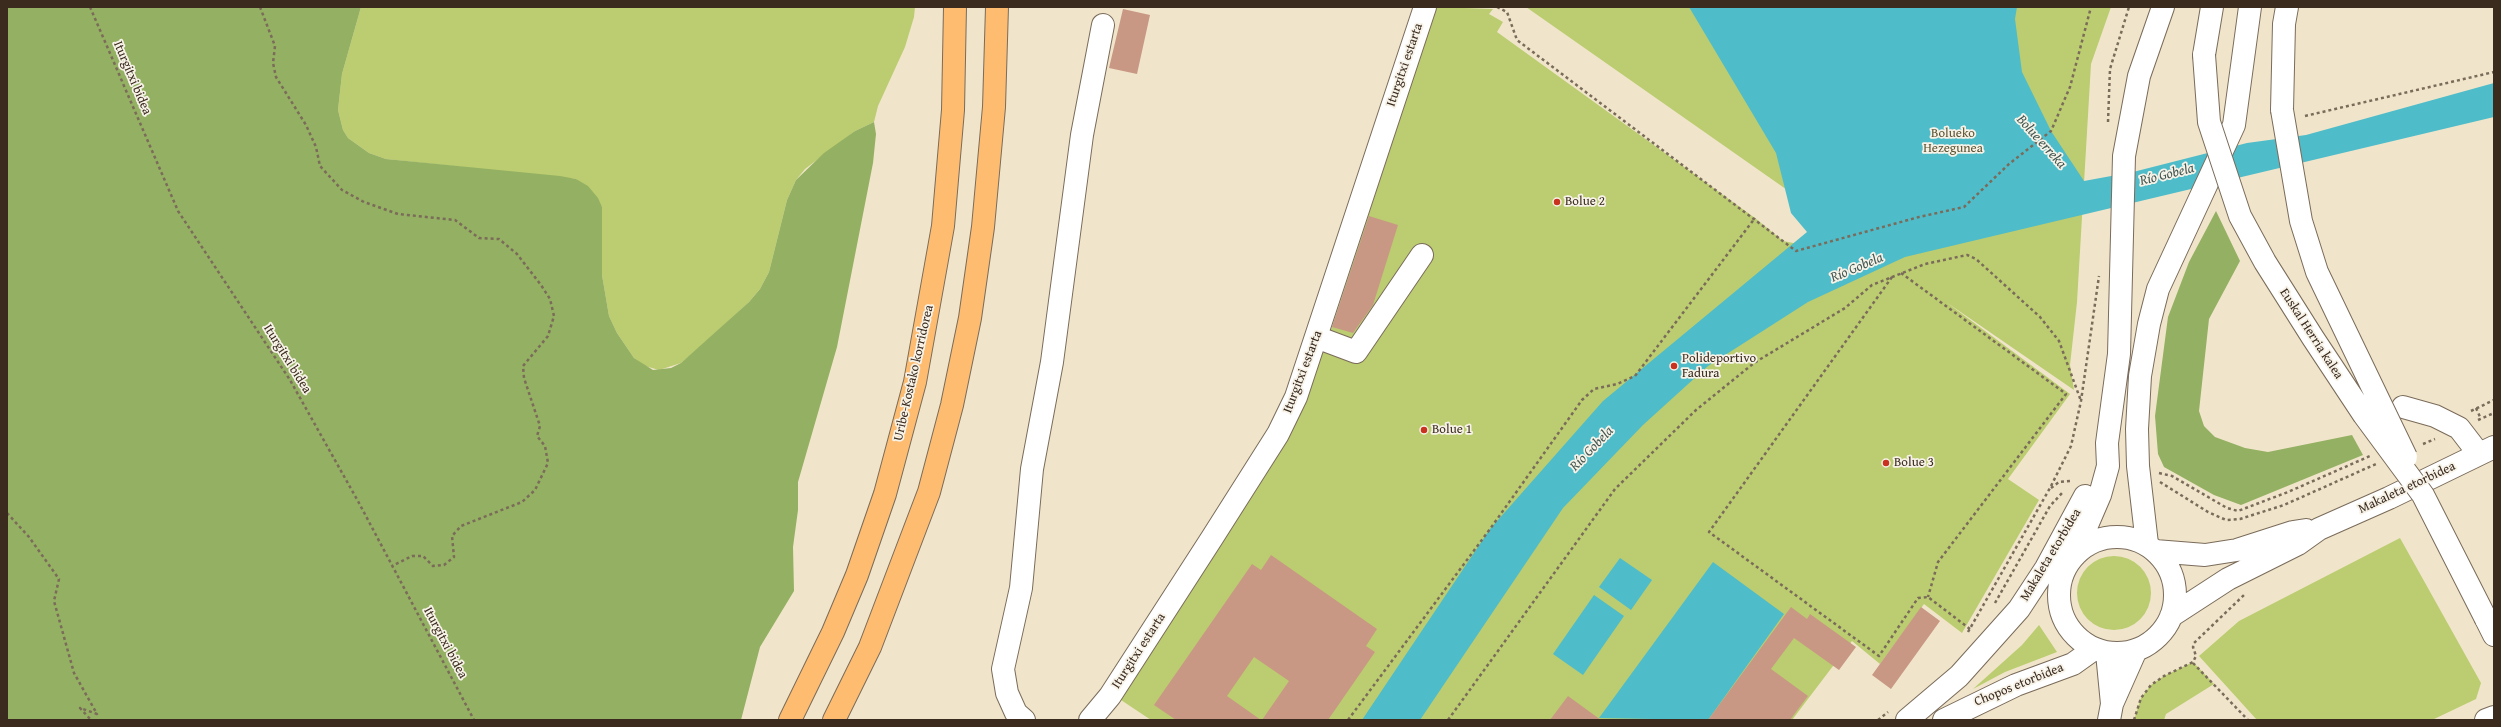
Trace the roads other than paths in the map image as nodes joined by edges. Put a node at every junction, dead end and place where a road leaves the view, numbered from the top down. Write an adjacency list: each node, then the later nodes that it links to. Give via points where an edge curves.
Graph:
1 (955, 7): 27 (highway, Uribe-Kostako korridorea, via 953,110 943,226 915,382 885,494 857,575 833,632)
2 (997, 7): 28 (highway, via 994,107 983,227 970,318 952,405 924,506 870,647)
3 (1425, 7): 10 (street, Iturgitxi estarta)
4 (2164, 7): 12 (street, via 2139,76 2124,156 2119,354)
5 (2212, 7): 14 (street, Euskal Herria kalea, bridge, via 2204,56 2210,122 2240,216 2265,262 2313,338 2364,415)
6 (2250, 7): 16 (street, via 2234,125 2158,289 2149,324 2140,376 2138,466)
7 (2287, 7): 14 (street, bridge, via 2284,24 2282,110 2301,221 2317,272 2388,415)
8 (1103, 25): 29 (street, via 1082,135 1052,362 1032,468 1021,588 1003,669 1007,693 1016,713)
9 (1422, 255): 10 (street, via 1356,352)
10 (1316, 337): 26 (street, Iturgitxi estarta, via 1296,397 1278,434 1118,683)
11 (2403, 407): 13 (street, via 2453,425)
12 (2107, 443): 17 (street, via 2108,466 2100,495); 24 (street, Makaleta etorbidea, via 2082,503 2046,568 2019,609 1958,676)
13 (2486, 450): 15 (street, Makaleta etorbidea)
14 (2423, 495): 20 (street, Euskal Herria kalea, bridge)
15 (2319, 529): 16 (street, Makaleta etorbidea, via 2293,532 2237,550 2205,555); 19 (street, Makaleta etorbidea, via 2298,544 2228,579)
16 (2151, 548): 17 (street, via 2129,537 2109,536 2091,542); 19 (street, via 2171,574 2175,588)
17 (2075, 553): 18 (street, via 2064,568)
18 (2058, 586): 22 (street, via 2060,609 2070,630 2080,641); 30 (street, Makaleta etorbidea, via 2032,613 2008,644 1969,681)
19 (2172, 616): 21 (street, via 2163,631 2151,642)
20 (2490, 627)
21 (2136, 650): 22 (street); 23 (street)
22 (2100, 651): 23 (street); 31 (street, Chopos etorbidea, via 2016,685)
23 (2111, 712)
24 (1899, 715)
25 (2494, 716): 32 (street)
26 (1092, 719)
27 (790, 720)
28 (834, 720)
29 (1024, 720)
30 (1921, 720)
31 (1944, 720)
32 (2486, 720)

